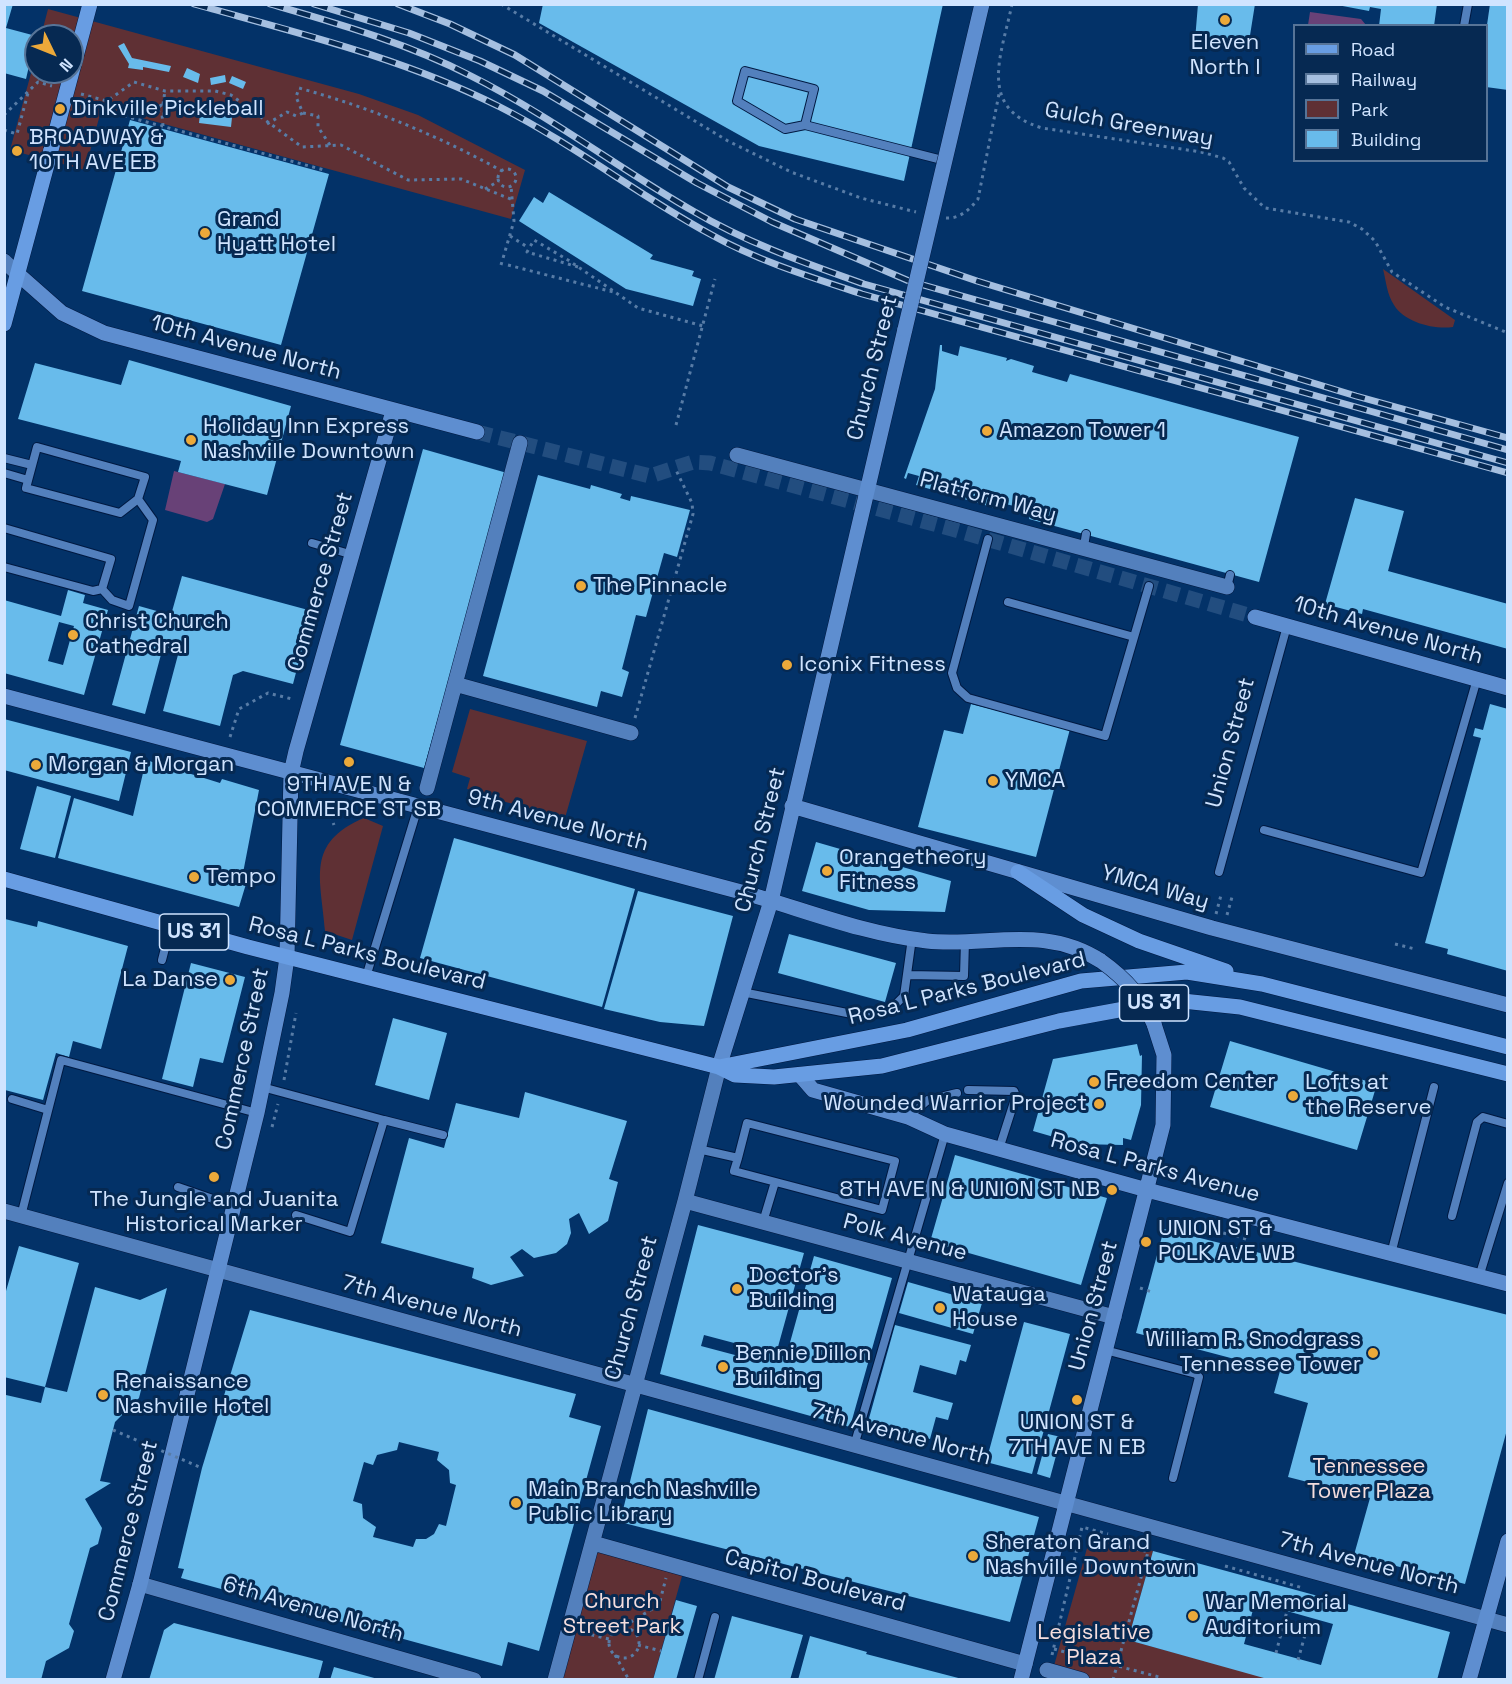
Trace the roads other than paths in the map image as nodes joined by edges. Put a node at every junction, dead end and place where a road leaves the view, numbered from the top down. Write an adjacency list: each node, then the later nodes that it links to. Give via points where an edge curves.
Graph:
1 (90, 4): 8 (main road, bridge)
2 (982, 4): 6 (street, Church Street, bridge)
3 (1468, 4): 4 (lane)
4 (1464, 24)
5 (805, 125): 5 (lane, via 814,89 745,71 737,101 785,129); 6 (lane)
6 (946, 161): 18 (street, Church Street, bridge)
7 (4, 261): 8 (street)
8 (19, 275): 9 (main road); 10 (street, 10th Avenue North, via 62,313 104,333)
9 (4, 324)
10 (393, 411): 11 (street, 10th Avenue North); 23 (street, Commerce Street)
11 (477, 432)
12 (520, 443): 33 (street)
13 (737, 455): 18 (street, Platform Way)
14 (4, 458): 15 (lane)
15 (32, 465): 17 (lane); 19 (lane, via 37,447 144,477)
16 (4, 473): 17 (lane)
17 (28, 480): 19 (lane, via 26,488 120,513)
18 (866, 490): 25 (street, Platform Way, via 1085,540); 39 (street, Church Street)
19 (138, 499): 27 (lane, via 153,520 129,606 112,600)
20 (4, 528): 27 (lane, via 111,559)
21 (988, 539): 31 (lane, via 952,673 957,688 968,698 1105,736)
22 (312, 543): 23 (lane)
23 (352, 555): 37 (street, Commerce Street)
24 (4, 567): 27 (lane, via 93,591)
25 (1228, 581)
26 (1149, 586): 31 (lane)
27 (102, 589)
28 (1008, 602): 31 (lane)
29 (1256, 617): 30 (street, 10th Avenue North)
30 (1287, 626): 32 (street, 10th Avenue North); 43 (lane, Union Street)
31 (1134, 637)
32 (1478, 679): 34 (street, 10th Avenue North); 41 (lane, via 1421,873)
33 (455, 684): 36 (street); 38 (street)
34 (1508, 688)
35 (4, 696): 37 (street, 9th Avenue North)
36 (631, 734)
37 (291, 773): 40 (street, 9th Avenue North); 49 (street, Commerce Street)
38 (427, 788)
39 (792, 806): 42 (street, YMCA Way); 45 (street, Church Street)
40 (418, 807): 45 (street, 9th Avenue North); 53 (lane)
41 (1264, 830)
42 (1018, 872): 54 (main road, via 1083,915 1139,941); 56 (street, YMCA Way, via 1212,928)
43 (1219, 872)
44 (4, 879): 46 (main road, Rosa L Parks Boulevard / US 31)
45 (771, 901): 47 (street, 9th Avenue North, via 855,928); 55 (street, Church Street)
46 (171, 925): 49 (main road, Rosa L Parks Boulevard / US 31); 50 (lane)
47 (912, 938): 48 (street, 9th Avenue North); 52 (lane)
48 (965, 940): 51 (street, 9th Avenue North, via 1045,940 1086,951); 52 (lane, via 964,976)
49 (287, 957): 53 (main road, Rosa L Parks Boulevard / US 31); 61 (street, Commerce Street)
50 (162, 960)
51 (1101, 961): 79 (street, Union Street, bridge, via 1121,975 1147,1008 1164,1055 1163,1125)
52 (907, 975): 55 (lane, via 904,996 894,1006 867,1017)
53 (366, 977): 58 (main road, Rosa L Parks Boulevard / US 31)
54 (1262, 984): 57 (main road, Rosa L Parks Boulevard / US 31); 58 (main road, Rosa L Parks Boulevard / US 31, via 1187,972 1081,981 907,1030)
55 (742, 992): 58 (street, Church Street)
56 (1508, 1005)
57 (1508, 1047)
58 (719, 1067): 60 (main road, Rosa L Parks Boulevard / US 31, via 748,1077); 73 (street, Church Street)
59 (1508, 1074): 60 (main road, Rosa L Parks Boulevard / US 31, via 1240,1006 1173,1000 1059,1021 882,1066)
60 (800, 1076): 68 (street, Rosa L Parks Avenue, via 813,1090)
61 (262, 1087): 67 (street, Commerce Street); 69 (lane)
62 (1434, 1087): 87 (lane)
63 (968, 1090): 74 (lane, via 1014,1091)
64 (957, 1093): 68 (lane, via 928,1100)
65 (12, 1099): 66 (lane)
66 (48, 1110): 67 (lane, via 62,1060); 84 (lane)
67 (257, 1113): 81 (street, Commerce Street)
68 (908, 1118): 71 (street, Rosa L Parks Avenue)
69 (384, 1120): 72 (lane); 83 (lane, via 350,1232)
70 (1508, 1124): 85 (lane, via 1483,1117 1477,1122)
71 (945, 1134): 74 (street, Rosa L Parks Avenue); 88 (lane)
72 (443, 1136)
73 (698, 1149): 75 (lane); 80 (street, Church Street)
74 (999, 1149): 79 (street, Rosa L Parks Avenue)
75 (738, 1158): 76 (lane, via 734,1172); 76 (lane, via 747,1123 895,1161 882,1210)
76 (775, 1182): 86 (lane)
77 (1508, 1183): 90 (lane)
78 (178, 1187): 81 (lane)
79 (1147, 1190): 87 (street, Rosa L Parks Avenue); 92 (street, Union Street)
80 (685, 1201): 86 (street, Polk Avenue); 94 (street, Church Street)
81 (233, 1206): 89 (street, Commerce Street)
82 (4, 1211): 84 (street, 7th Avenue North)
83 (296, 1215)
84 (21, 1216): 89 (street, 7th Avenue North)
85 (1452, 1216)
86 (763, 1222): 88 (street, Polk Avenue)
87 (1391, 1254): 90 (street, Rosa L Parks Avenue)
88 (908, 1263): 92 (street, Polk Avenue); 95 (lane)
89 (216, 1271): 94 (street, 7th Avenue North); 100 (street, Commerce Street)
90 (1479, 1277): 91 (street, Rosa L Parks Avenue)
91 (1508, 1284)
92 (1114, 1317): 93 (street, Union Street)
93 (1106, 1350): 96 (lane, via 1199,1377); 97 (street, Union Street)
94 (635, 1386): 95 (street, 7th Avenue North); 99 (street, Church Street)
95 (854, 1446): 97 (street, 7th Avenue North)
96 (1173, 1478)
97 (1065, 1504): 102 (street, 7th Avenue North); 104 (street, Union Street)
98 (1508, 1541): 102 (street)
99 (593, 1543): 104 (street, Capitol Boulevard); 108 (street, Church Street)
100 (140, 1584): 106 (street, Commerce Street); 107 (street, 6th Avenue North)
101 (715, 1617): 109 (lane)
102 (1485, 1619): 103 (street, 7th Avenue North); 112 (street)
103 (1508, 1625)
104 (1026, 1664): 110 (street, Union Street)
105 (1047, 1670): 111 (street)
106 (113, 1680)
107 (474, 1680)
108 (555, 1680)
109 (698, 1680)
110 (1021, 1680)
111 (1082, 1680)
112 (1469, 1680)

